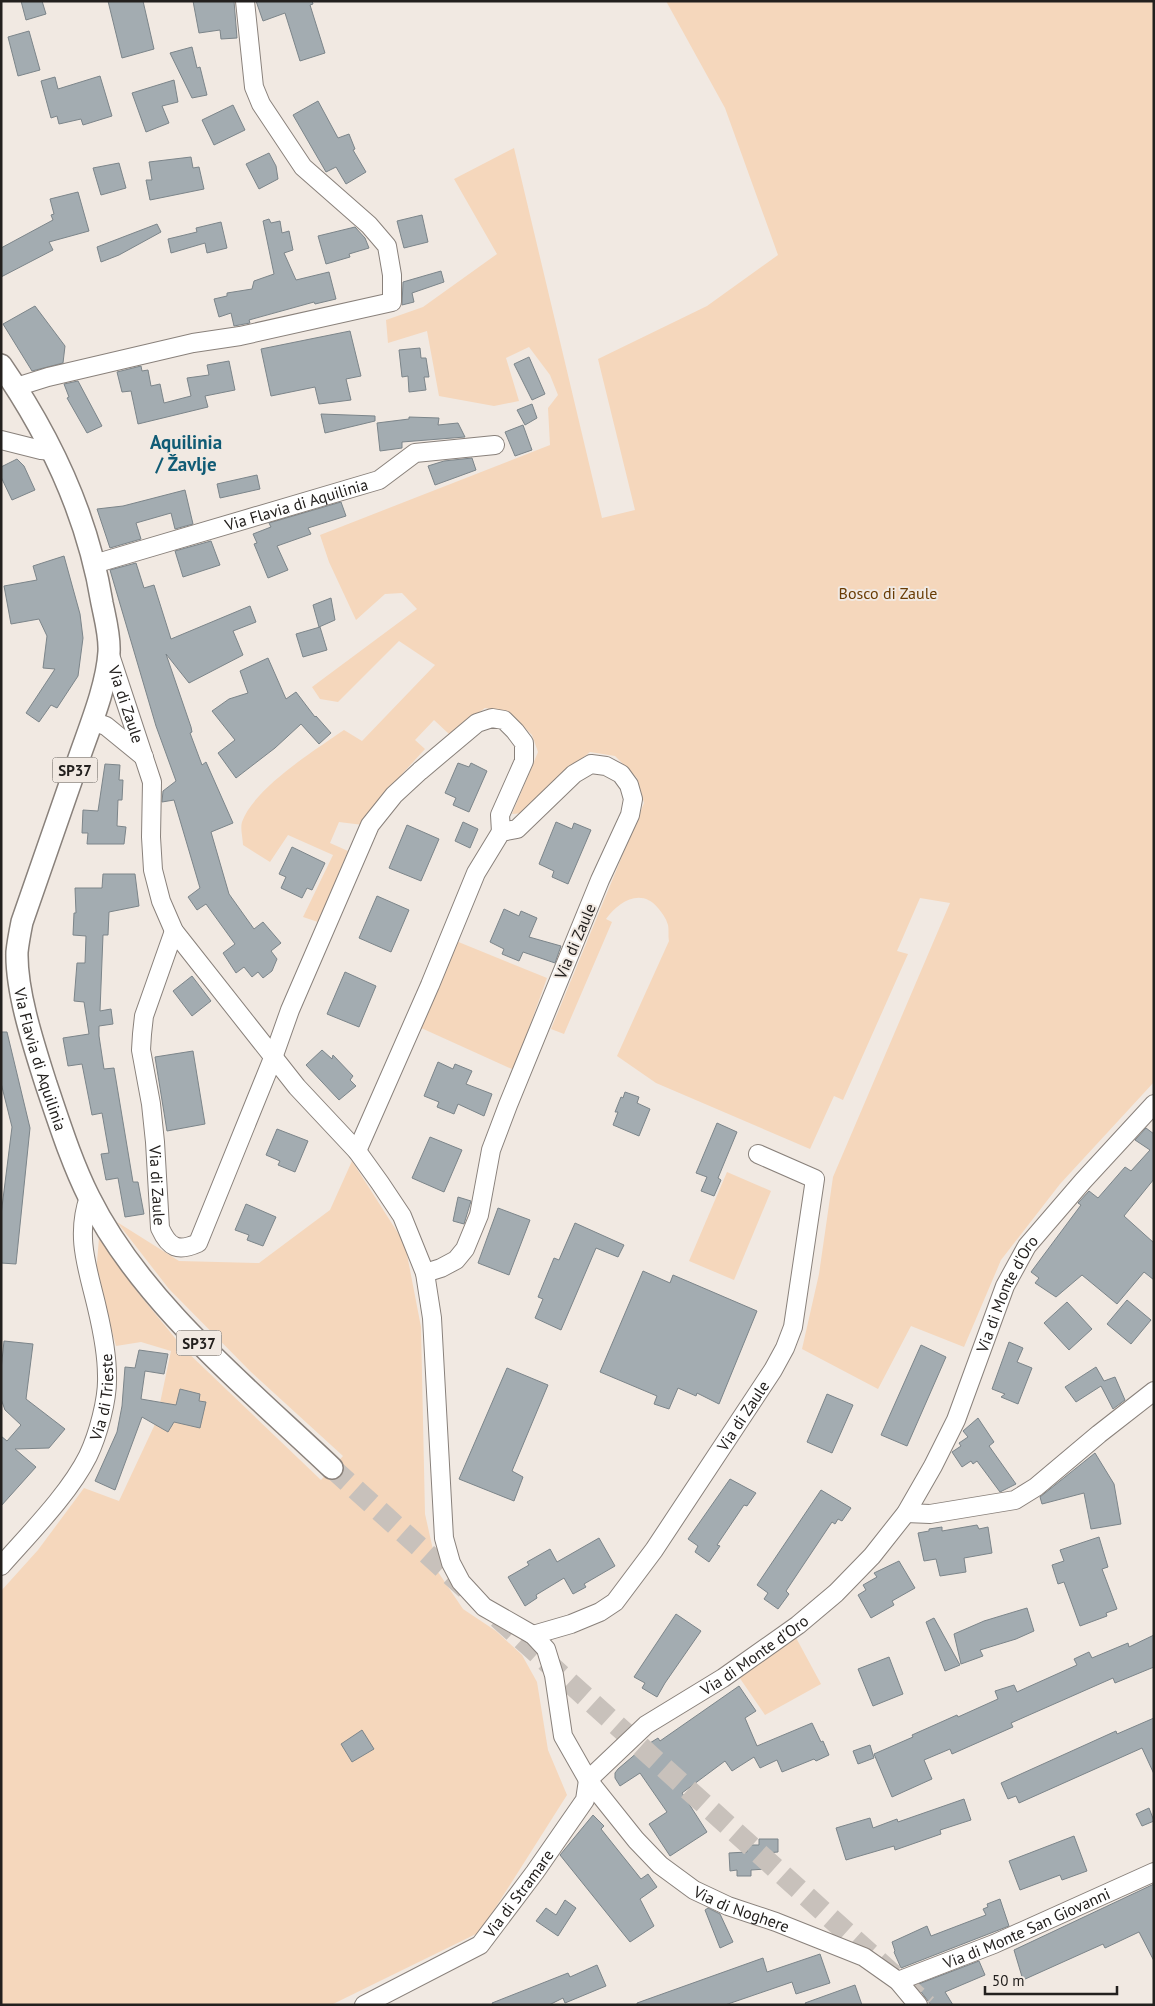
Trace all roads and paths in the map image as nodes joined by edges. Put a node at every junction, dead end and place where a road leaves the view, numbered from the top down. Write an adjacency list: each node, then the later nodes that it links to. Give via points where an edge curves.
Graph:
1 (244, 1): 3 (street, via 254,87 261,104 303,167 369,225 387,246 392,302 193,344)
2 (1, 365): 3 (main road, Via Flavia di Aquilinia / SP37)
3 (16, 387): 6 (main road, Via Flavia di Aquilinia / SP37)
4 (1, 440): 6 (street)
5 (495, 445): 7 (street, Via Flavia di Aquilinia, via 415,453 379,480)
6 (53, 451): 7 (main road, Via Flavia di Aquilinia / SP37, via 81,519)
7 (94, 564): 8 (main road, Via Flavia di Aquilinia / SP37)
8 (109, 652): 9 (main road, Via Flavia di Aquilinia / SP37); 10 (street, Via di Zaule)
9 (92, 720): 10 (street, Via di Zaule, via 106,726); 17 (main road, Via Flavia di Aquilinia / SP37, via 22,922 17,952 20,983 35,1051 71,1158)
10 (144, 757): 12 (street, Via di Zaule, via 152,782 153,870 161,901)
11 (501, 832): 13 (street, Via di Zaule, via 500,815 524,761 524,744 504,720 492,718 476,723 420,771 370,825 290,1010); 15 (street, Via di Zaule, via 476,873); 18 (street, Via di Zaule, via 517,828 574,774 591,764 606,766 621,774 629,784 633,798 630,815 600,880 508,1106 492,1150 479,1215 465,1249 456,1260)
12 (174, 931): 13 (street, Via di Zaule); 13 (street, Via di Zaule, via 144,1016 141,1050 154,1133 160,1228 164,1239 174,1247 186,1248 198,1243)
13 (273, 1058): 15 (street, Via di Zaule)
14 (1154, 1104): 21 (street, Via di Monte d'Oro, via 1027,1246 1005,1286 956,1420)
15 (357, 1151): 18 (street, Via di Zaule, via 402,1216)
16 (758, 1154): 23 (street, Via di Zaule, via 815,1179 793,1327 785,1348 654,1550 615,1602 578,1621)
17 (89, 1197): 20 (main road, Via Flavia di Aquilinia / SP37, via 106,1227 166,1308); 22 (street, Via di Trieste, via 83,1214 82,1238 99,1317 107,1376 102,1416 88,1456 62,1495)
18 (425, 1273): 23 (street, Via di Zaule, via 432,1318 444,1538 451,1563 461,1582 484,1607)
19 (1154, 1391): 21 (street, via 1036,1487 1015,1500 930,1514)
20 (332, 1468)
21 (906, 1513): 24 (street, Via di Monte d'Oro, via 872,1556 836,1593 723,1678 646,1725)
22 (1, 1566)
23 (533, 1635): 24 (street, Via di Zaule, via 546,1649 554,1675 563,1736)
24 (588, 1780): 26 (street, Via di Noghere, via 660,1866 694,1890 864,1957); 27 (street, Via di Stramare, via 585,1800 536,1872 480,1945)
25 (1154, 1872): 26 (street, Via di Monte San Giovanni, via 994,1944)
26 (898, 1981): 28 (street, Via di Noghere)
27 (364, 2005)
28 (918, 2005)

